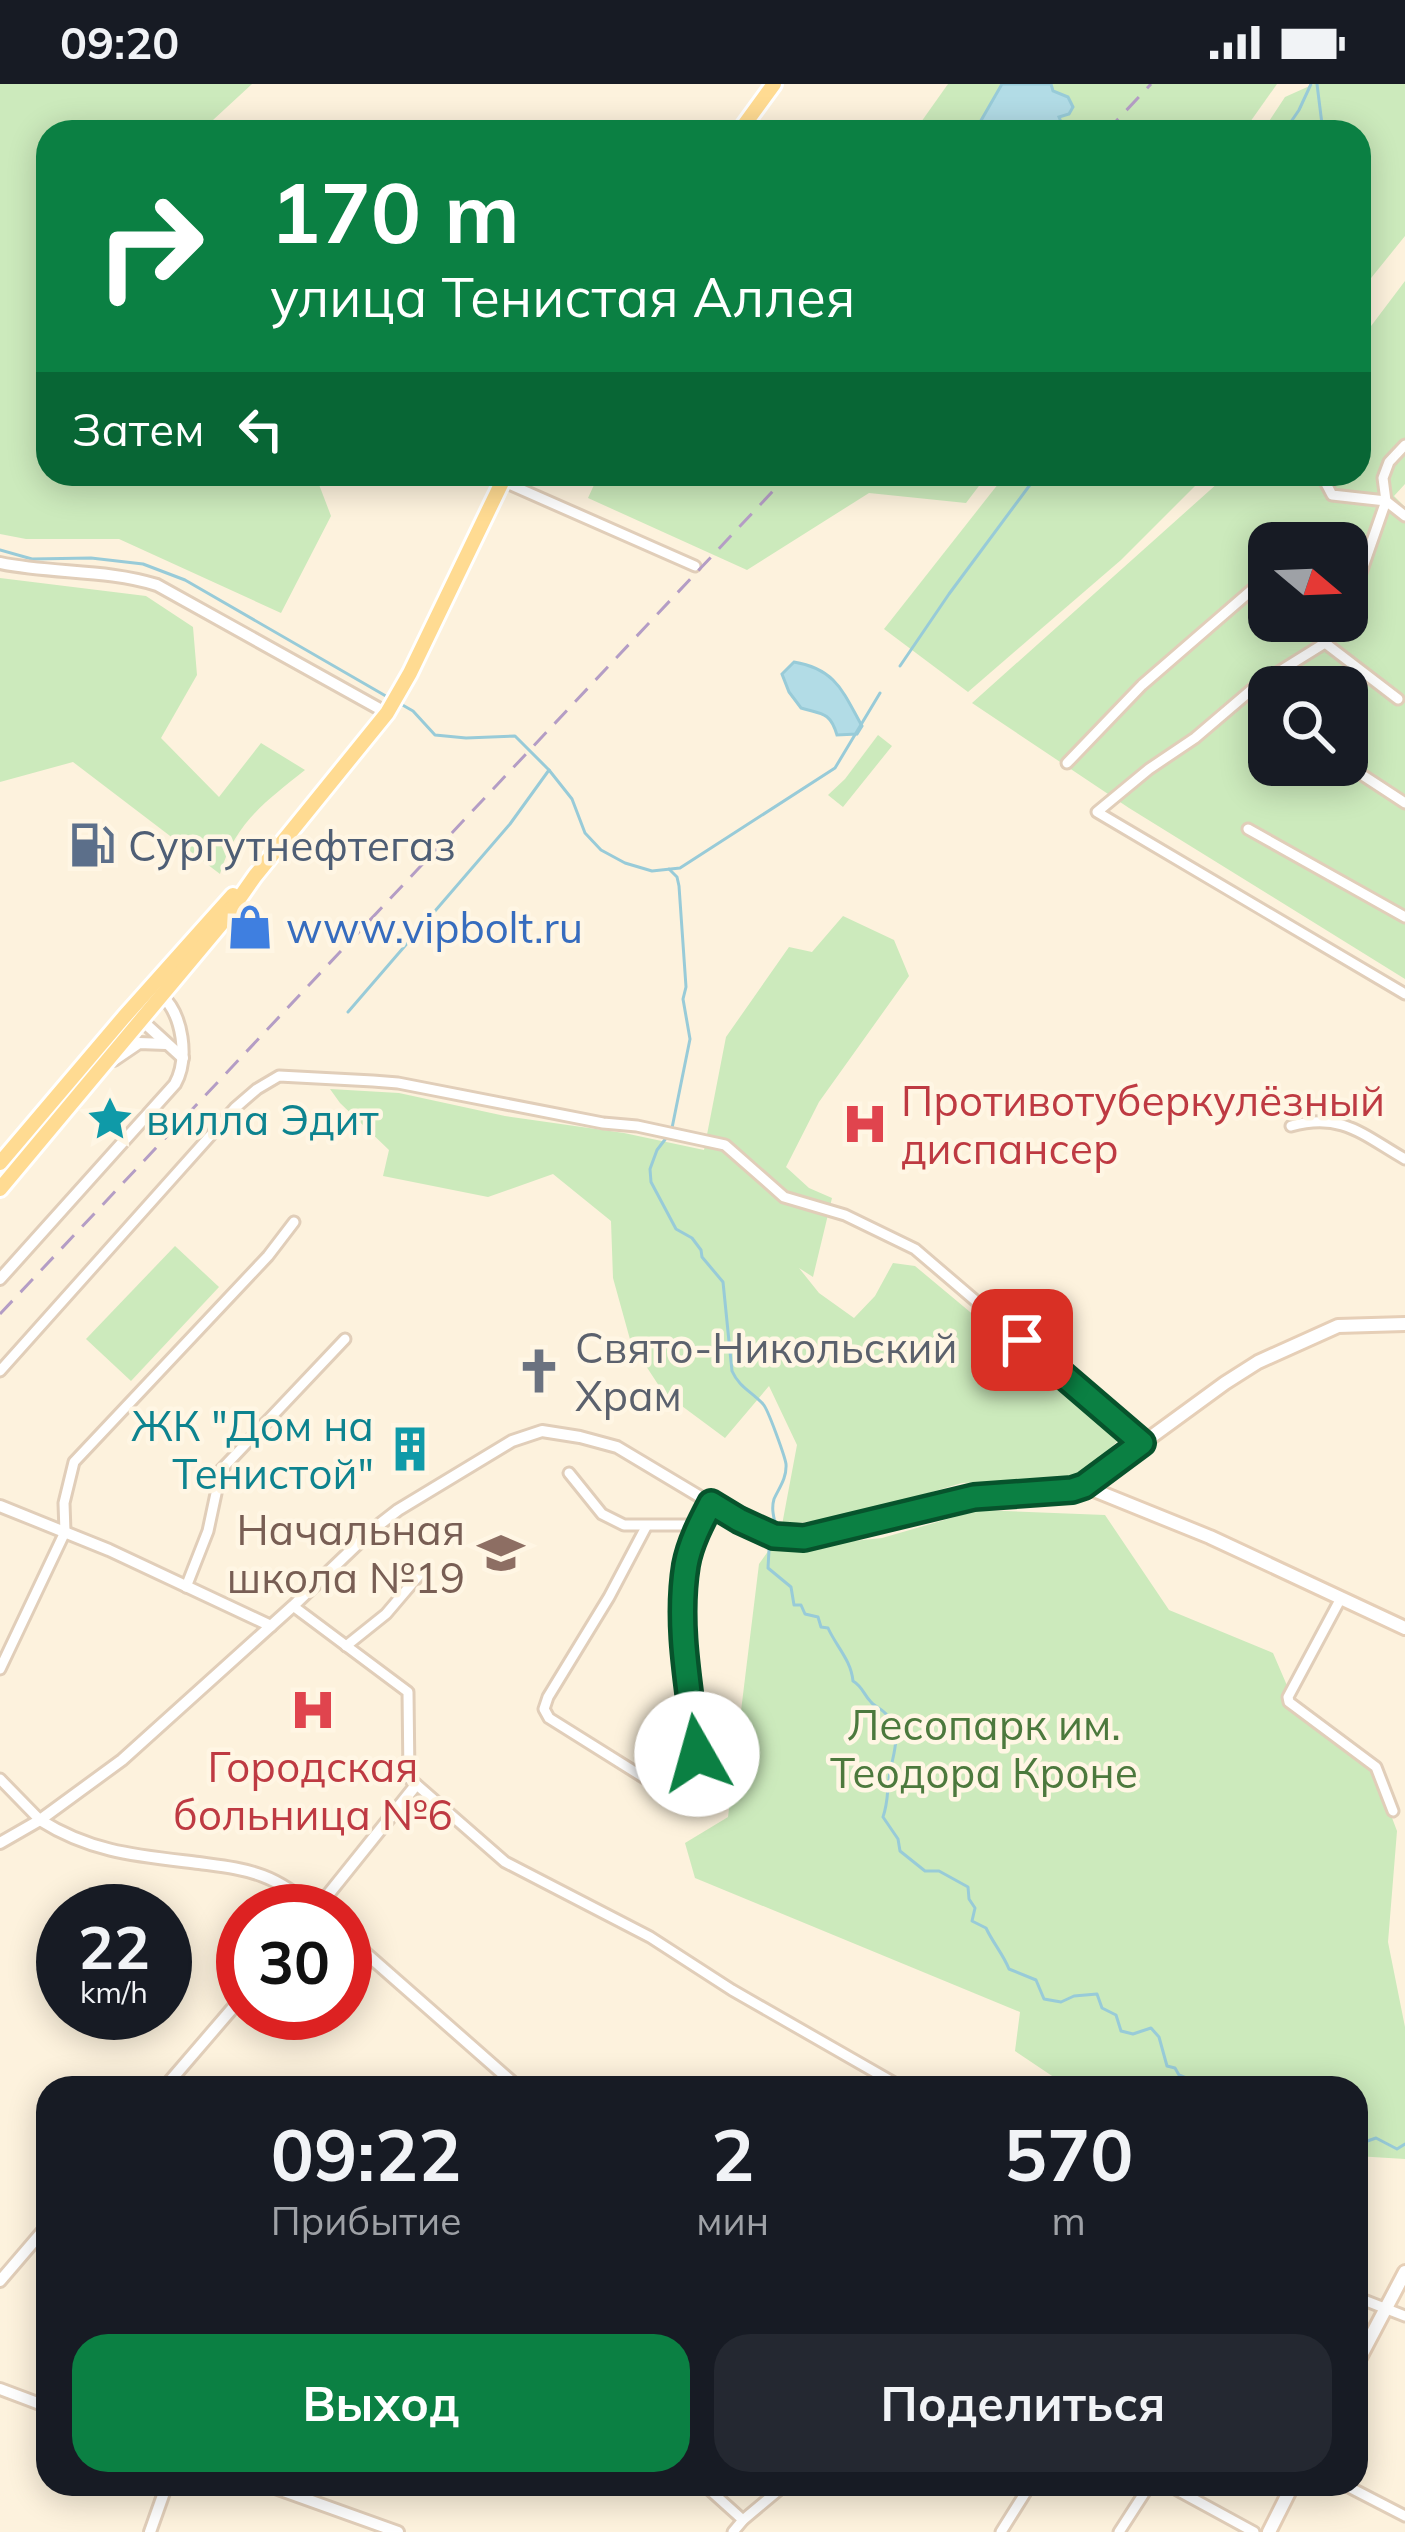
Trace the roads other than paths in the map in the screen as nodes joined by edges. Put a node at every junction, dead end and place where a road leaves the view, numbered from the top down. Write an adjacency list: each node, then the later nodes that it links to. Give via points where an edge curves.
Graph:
1 (774, 84): 2 (main road)
2 (748, 120)
3 (1405, 445): 7 (street, via 1383,478)
4 (500, 486): 17 (main road)
5 (523, 486): 11 (street)
6 (1328, 486): 7 (street, via 1332,494)
7 (1386, 501): 8 (street); 9 (street)
8 (1405, 516)
9 (1368, 553)
10 (0, 563): 17 (street, via 157,585)
11 (694, 566)
12 (1248, 593): 18 (street)
13 (1325, 644): 14 (street); 16 (street)
14 (1289, 666)
15 (1248, 693): 25 (street, via 1096,812)
16 (1398, 699)
17 (387, 713): 22 (main road)
18 (1067, 763)
19 (1368, 779): 20 (street)
20 (1405, 803)
21 (1248, 829): 23 (street)
22 (255, 876): 24 (main road); 26 (main road)
23 (1405, 917)
24 (161, 994): 26 (main road); 28 (street, via 173,1007)
25 (1405, 994)
26 (135, 1014): 27 (street); 29 (main road); 32 (main road)
27 (166, 1044): 28 (street); 29 (street, via 140,1043)
28 (183, 1058): 35 (street, via 175,1084)
29 (100, 1067): 33 (main road)
30 (1291, 1126): 31 (street, via 1317,1119 1345,1125)
31 (1405, 1159)
32 (0, 1163)
33 (0, 1189)
34 (294, 1222): 46 (street, via 74,1462)
35 (0, 1279)
36 (1405, 1324): 39 (main road, via 1339,1326 1305,1339 1258,1361)
37 (346, 1340): 48 (street, via 220,1470)
38 (0, 1371): 39 (street, via 257,1089 279,1076 398,1083 725,1145 784,1197 845,1215 915,1250)
39 (1142, 1443): 41 (main road)
40 (569, 1473): 45 (street, via 602,1514)
41 (1084, 1486): 42 (street, via 974,1497 804,1538 774,1536); 49 (main road)
42 (711, 1503): 44 (street); 50 (street, via 617,1447 542,1431 398,1510)
43 (0, 1506): 46 (street)
44 (699, 1525): 45 (street); 45 (street, via 686,1562 682,1622 697,1754 685,1791 675,1797 544,1709)
45 (646, 1527)
46 (65, 1532): 48 (street); 54 (street)
47 (420, 1574): 53 (street)
48 (186, 1587): 51 (street)
49 (1340, 1598): 52 (main road); 57 (street, via 1289,1702 1376,1767)
50 (293, 1606): 51 (street); 53 (street)
51 (271, 1626): 58 (street, via 122,1760)
52 (1405, 1628)
53 (346, 1646): 56 (street, via 408,1691 409,1778)
54 (0, 1669)
55 (0, 1779): 58 (street)
56 (416, 1785): 61 (street); 66 (street, via 506,1862 650,1937)
57 (1393, 1811)
58 (40, 1820): 59 (street); 60 (street, via 94,1847 235,1868)
59 (0, 1843)
60 (277, 1884)
61 (337, 1884)
62 (372, 1959): 65 (street)
63 (216, 2027): 64 (street)
64 (174, 2076)
65 (505, 2076)
66 (882, 2076)
67 (36, 2238): 69 (street)
68 (1405, 2272): 71 (main road)
69 (0, 2281)
70 (1368, 2301): 71 (street)
71 (1387, 2307): 72 (street); 73 (main road)
72 (1405, 2316)
73 (1368, 2343)
74 (0, 2389): 75 (street)
75 (36, 2402)
76 (163, 2496): 87 (street)
77 (297, 2496): 88 (street)
78 (716, 2496): 86 (street)
79 (772, 2496): 86 (street)
80 (1024, 2496): 90 (street)
81 (1142, 2496): 91 (street)
82 (1188, 2496): 92 (street)
83 (1287, 2496): 93 (main road)
84 (1366, 2496): 85 (street)
85 (1405, 2516)
86 (743, 2520): 89 (street)
87 (150, 2532)
88 (398, 2532)
89 (734, 2532)
90 (1001, 2532)
91 (1119, 2532)
92 (1254, 2532)
93 (1269, 2532)

